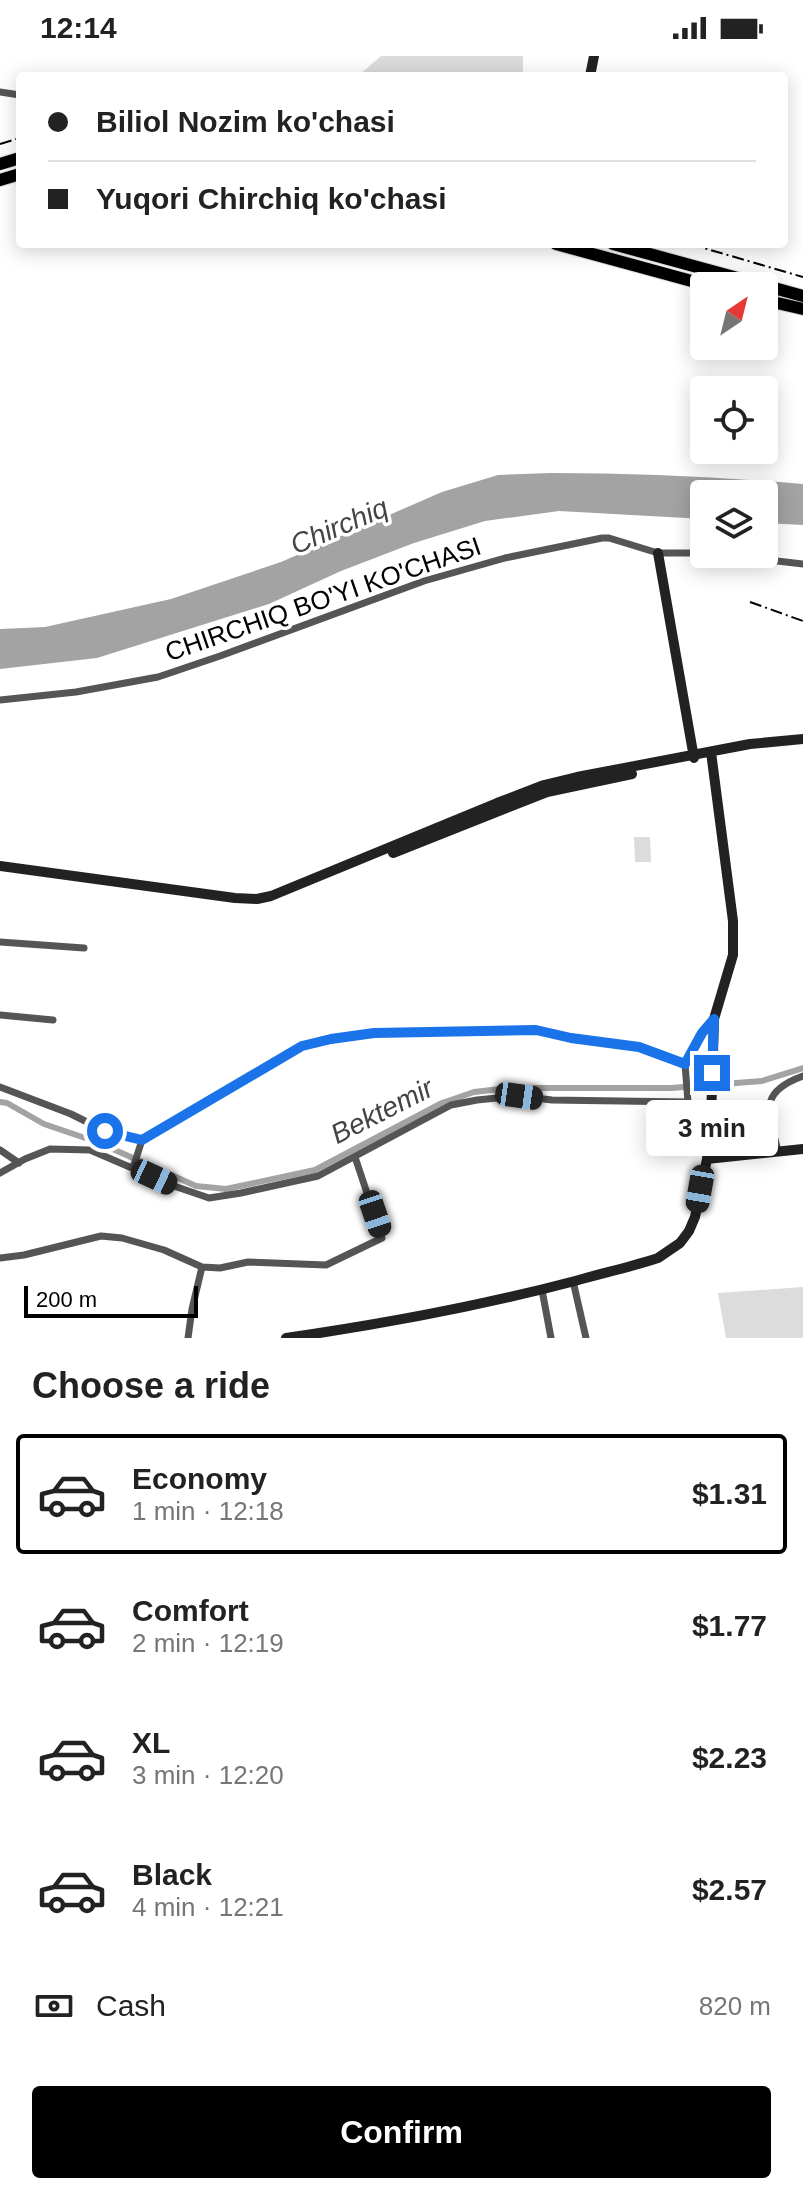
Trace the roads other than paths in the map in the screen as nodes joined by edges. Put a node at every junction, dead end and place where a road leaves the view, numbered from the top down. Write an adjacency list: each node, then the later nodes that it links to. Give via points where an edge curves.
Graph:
1 (572, 248): 3 (highway)
2 (628, 248): 4 (highway)
3 (690, 280)
4 (803, 296)
5 (778, 303): 6 (highway)
6 (803, 309)
7 (658, 553): 8 (street, CHIRCHIQ BO'YI KO'CHASI); 11 (street, CHIRCHIQ BO'YI KO'CHASI, via 602,538 505,558 424,581 158,677); 14 (street)
8 (690, 553)
9 (778, 561): 10 (street)
10 (803, 564)
11 (0, 700)
12 (803, 742): 13 (street)
13 (712, 754): 14 (street); 19 (street, via 734,937)
14 (694, 758): 15 (street, via 498,806 257,899)
15 (0, 869)
16 (0, 942): 17 (street)
17 (84, 948)
18 (0, 1015): 20 (street)
19 (714, 1019): 21 (street); 26 (street)
20 (53, 1020)
21 (685, 1064): 24 (street); 25 (street, via 639,1047 536,1030 374,1033 331,1039 302,1046)
22 (803, 1076): 29 (street, via 784,1086 767,1108)
23 (0, 1087): 25 (street, via 105,1131)
24 (688, 1098): 26 (street, via 695,1125); 30 (street, via 519,1096 451,1105)
25 (142, 1140): 33 (street)
26 (709, 1144): 31 (street)
27 (803, 1149): 29 (street)
28 (0, 1150): 32 (street)
29 (778, 1151): 31 (street)
30 (355, 1157): 33 (street, via 318,1176 209,1198); 36 (street, via 381,1239 326,1265 248,1262)
31 (707, 1159): 37 (street, via 693,1222 677,1246 658,1258)
32 (19, 1163): 33 (street, via 50,1149 90,1150); 34 (street)
33 (133, 1168)
34 (0, 1173)
35 (0, 1258): 36 (street, via 101,1236 164,1250)
36 (202, 1267): 39 (street)
37 (573, 1281): 38 (street); 42 (street)
38 (542, 1290): 40 (street, via 385,1324); 41 (street)
39 (188, 1338)
40 (286, 1338)
41 (551, 1338)
42 (586, 1338)

